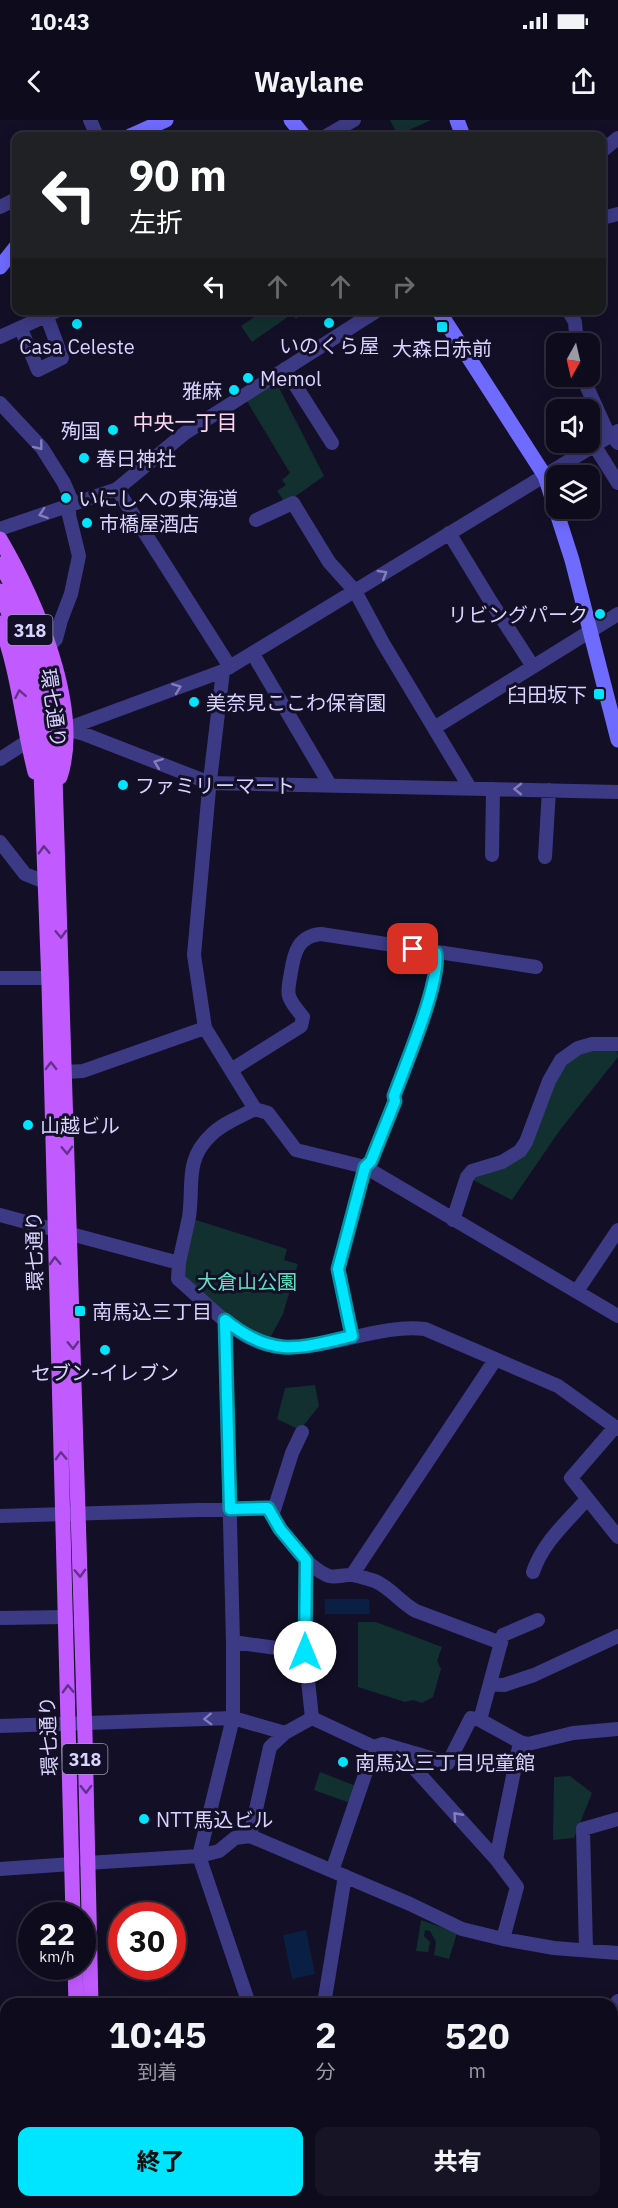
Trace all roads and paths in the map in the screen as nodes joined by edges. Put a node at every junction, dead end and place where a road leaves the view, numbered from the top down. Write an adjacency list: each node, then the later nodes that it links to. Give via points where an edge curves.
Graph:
1 (166, 120): 4 (street)
2 (291, 120): 5 (street)
3 (354, 120): 6 (street)
4 (139, 132)
5 (301, 132)
6 (333, 132)
7 (618, 138): 8 (street)
8 (606, 148)
9 (12, 252): 10 (street)
10 (0, 267)
11 (51, 315): 16 (street)
12 (53, 315): 16 (street, via 62,358 38,370)
13 (370, 315): 19 (street)
14 (441, 315): 27 (street)
15 (571, 315): 17 (street)
16 (21, 329): 18 (street)
17 (576, 333)
18 (0, 337)
19 (285, 369): 23 (street); 29 (street, via 185,433)
20 (588, 387): 22 (street)
21 (0, 403): 30 (street, one-way to 30, via 42,448 64,483)
22 (615, 437): 24 (street)
23 (332, 443)
24 (600, 443)
25 (581, 453): 27 (street)
26 (599, 453): 28 (street)
27 (545, 476): 33 (street); 40 (street)
28 (618, 483)
29 (117, 489): 30 (street); 44 (street)
30 (71, 505): 32 (street, one-way to 32); 41 (street, via 69,515 80,556 56,639)
31 (256, 520): 37 (street, via 293,503 329,562)
32 (0, 529)
33 (449, 533): 37 (street, one-way to 33); 43 (street)
34 (0, 539): 41 (main road, via 26,587)
35 (2, 568): 55 (main road, 環七通り / 318, via 22,608 47,692 54,745)
36 (0, 591): 55 (main road, 環七通り / 318, via 22,648)
37 (355, 591): 42 (street); 45 (street)
38 (618, 614): 40 (street)
39 (0, 623): 48 (main road, one-way to 39, via 17,680)
40 (591, 630): 43 (street); 47 (street)
41 (49, 646): 46 (main road)
42 (253, 654): 44 (street); 51 (street)
43 (532, 665): 45 (street)
44 (227, 669): 46 (street, one-way to 44); 50 (street)
45 (434, 728): 52 (street)
46 (66, 729): 50 (street, one-way to 46); 55 (main road, via 66,755)
47 (618, 740)
48 (28, 741): 49 (street); 55 (main road, via 35,772)
49 (0, 759)
50 (210, 783): 51 (street); 65 (street, via 194,955)
51 (330, 785): 52 (street)
52 (470, 788): 53 (street)
53 (493, 789): 54 (street, one-way to 53); 58 (street)
54 (549, 790): 56 (street); 59 (street)
55 (49, 791): 60 (main road, 環七通り / 318, one-way to 55); 68 (main road, 環七通り / 318, one-way to 68)
56 (618, 792)
57 (0, 842): 60 (street, via 25,874)
58 (492, 855)
59 (545, 857)
60 (45, 882): 64 (main road, 環七通り / 318)
61 (436, 953): 62 (street); 67 (street, via 311,935 294,952 289,987 290,997 303,1017 300,1026); 70 (street, via 438,962 428,1001 395,1101)
62 (536, 967)
63 (0, 978): 64 (street)
64 (49, 978): 73 (main road, 環七通り / 318, one-way to 64)
65 (205, 1028): 67 (street); 68 (street, via 83,1071)
66 (618, 1044): 72 (street, via 592,1044 561,1060 520,1151 472,1171)
67 (231, 1070): 69 (street)
68 (65, 1072): 75 (main road, 環七通り / 318, one-way to 75)
69 (255, 1109): 70 (street, via 268,1113 296,1150); 76 (street, via 223,1125 200,1146 191,1166 189,1216)
70 (365, 1167): 72 (street); 80 (street, via 338,1269)
71 (0, 1215): 73 (street)
72 (453, 1220): 77 (street)
73 (54, 1230): 75 (street); 86 (main road, 環七通り / 318, one-way to 73)
74 (618, 1230): 77 (street)
75 (70, 1235): 76 (street); 86 (main road, 環七通り / 318, one-way to 86)
76 (179, 1263): 79 (street, via 178,1279)
77 (577, 1292): 78 (street)
78 (618, 1316)
79 (225, 1320): 80 (street, via 252,1339 280,1348 303,1348); 85 (street)
80 (352, 1336): 81 (street, via 407,1327 425,1329)
81 (495, 1360): 82 (street, via 558,1386); 92 (street)
82 (616, 1428): 84 (street, via 571,1478)
83 (302, 1432): 88 (street)
84 (587, 1499): 89 (street); 91 (street, via 548,1542)
85 (230, 1509): 86 (street); 88 (street, via 268,1508); 97 (street)
86 (70, 1514): 87 (street); 93 (main road, 環七通り / 318); 105 (main road, 環七通り / 318, one-way to 105)
87 (0, 1516)
88 (272, 1516): 90 (street)
89 (618, 1538)
90 (306, 1560): 92 (street, via 330,1576); 99 (street)
91 (533, 1572)
92 (352, 1575): 98 (street, via 376,1582 416,1611)
93 (66, 1617): 94 (street); 104 (main road, 環七通り / 318, one-way to 93)
94 (0, 1618)
95 (538, 1620): 98 (street, via 503,1635)
96 (618, 1636): 100 (street, via 534,1675 504,1685)
97 (233, 1642): 99 (street); 101 (street)
98 (501, 1643): 100 (street)
99 (305, 1652): 102 (street)
100 (490, 1684): 103 (street)
101 (234, 1718): 105 (street, one-way to 105); 108 (street); 114 (street)
102 (312, 1718): 108 (street); 110 (street)
103 (480, 1720): 109 (street); 110 (street, via 471,1718 448,1763 383,1744)
104 (69, 1723): 105 (street); 106 (street); 116 (main road, 環七通り / 318)
105 (85, 1723): 116 (main road, 環七通り / 318, one-way to 116)
106 (0, 1726)
107 (618, 1729): 109 (street, via 573,1732 528,1744)
108 (285, 1733): 113 (street, via 270,1747)
109 (520, 1742): 115 (street)
110 (374, 1747): 115 (street, one-way to 110, via 414,1768)
111 (368, 1766): 118 (street)
112 (618, 1819): 121 (street, via 583,1829)
113 (250, 1836): 114 (street, via 234,1838 219,1851); 118 (street)
114 (199, 1856): 116 (street); 126 (street)
115 (496, 1859): 120 (street, via 517,1887)
116 (80, 1864): 117 (street); 119 (main road, 環七通り / 318); 125 (main road, 環七通り / 318)
117 (0, 1869)
118 (338, 1874): 120 (street, via 462,1929); 127 (street)
119 (75, 1902)
120 (503, 1940): 121 (street)
121 (586, 1949): 122 (street)
122 (618, 1953)
123 (75, 1980): 124 (main road)
124 (76, 1998)
125 (91, 1998)
126 (247, 1998)
127 (325, 1998)

